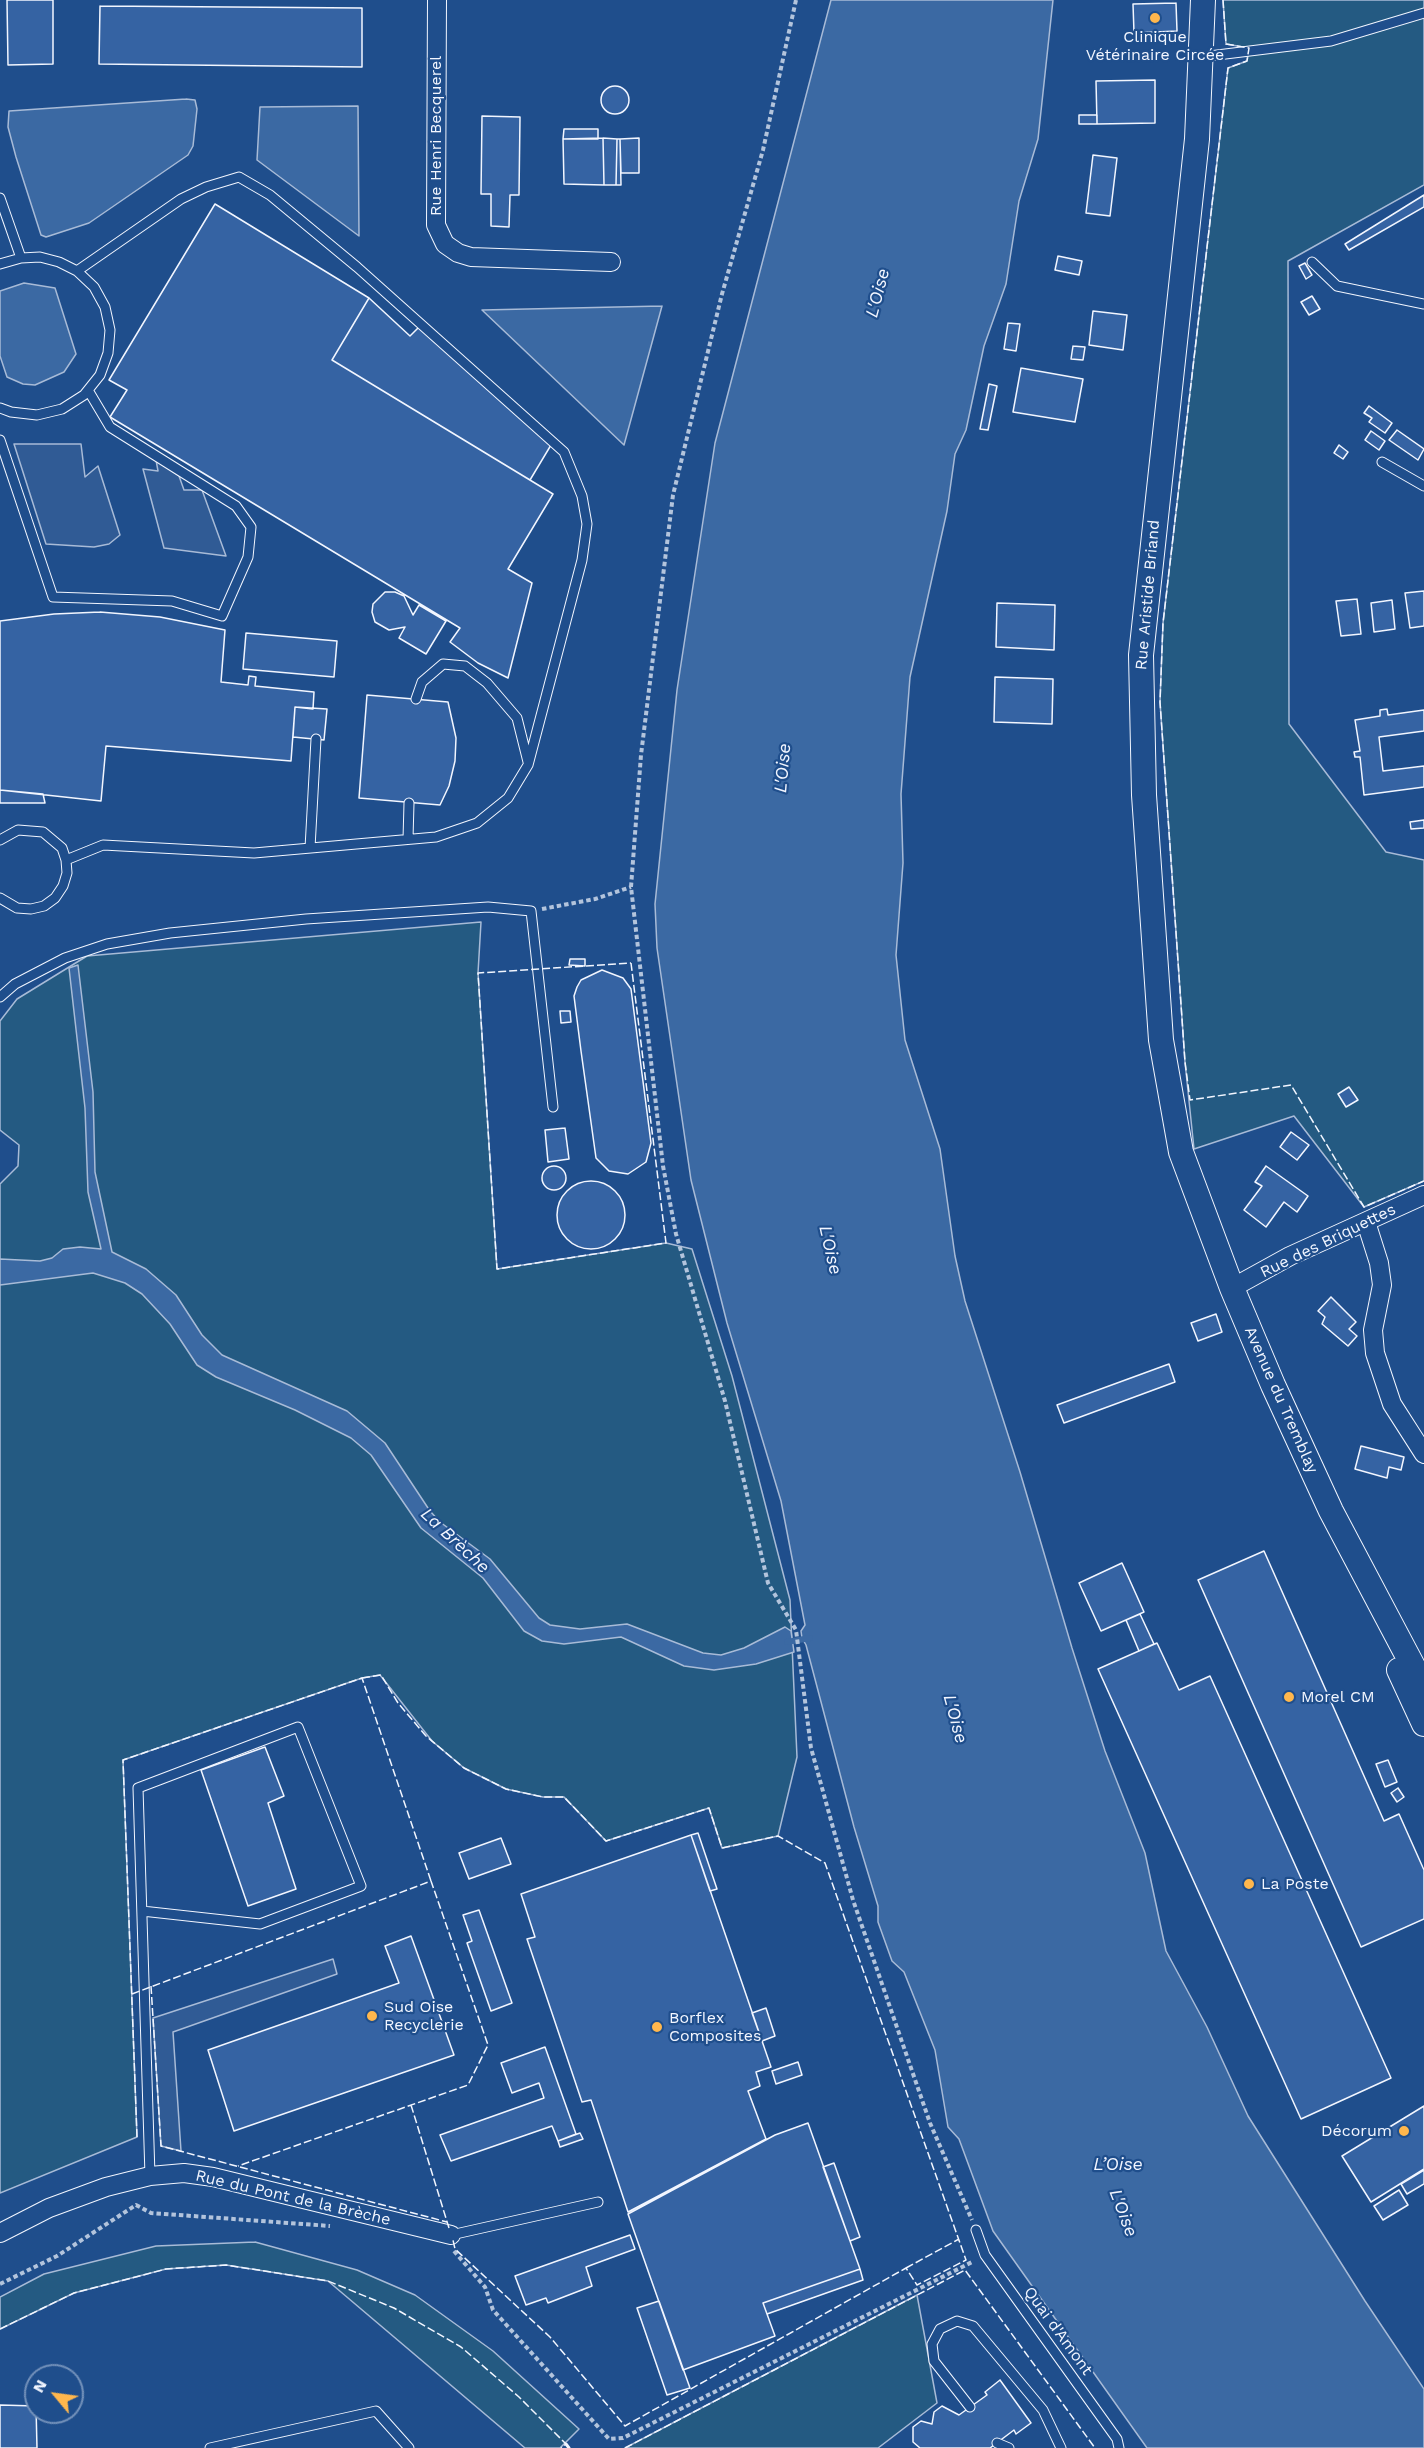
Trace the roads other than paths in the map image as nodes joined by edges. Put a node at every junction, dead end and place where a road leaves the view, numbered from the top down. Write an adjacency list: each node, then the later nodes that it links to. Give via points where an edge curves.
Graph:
1 (437, 0): 7 (street, Rue Henri Becquerel, via 436,225 445,244 471,257)
2 (1203, 0): 4 (main road, Rue Aristide Briand)
3 (1424, 13): 4 (lane, via 1331,41)
4 (1200, 57): 30 (main road, Rue Aristide Briand, via 1197,139 1141,655 1144,795 1161,1040 1181,1152)
5 (0, 198): 6 (lane)
6 (21, 258): 9 (lane); 10 (lane, via 50,260)
7 (611, 262)
8 (1312, 262): 11 (lane, via 1337,286)
9 (0, 264)
10 (77, 271): 12 (lane, via 105,307 110,330 108,353 100,375); 19 (lane, via 181,199 239,177 270,195 357,267 564,452 582,496 587,524 582,560)
11 (1424, 304)
12 (88, 390): 13 (lane, via 62,409 37,415); 14 (lane, via 110,427 236,506 251,527 248,557 222,616 172,601 53,597)
13 (0, 408)
14 (0, 440)
15 (1382, 462): 16 (lane)
16 (1424, 486)
17 (416, 699): 19 (lane, via 422,682 443,664 465,666 488,683 517,718)
18 (316, 739): 23 (lane)
19 (528, 765): 21 (lane, via 508,798 477,823 436,837)
20 (409, 802): 21 (lane)
21 (408, 839): 23 (lane)
22 (0, 840): 24 (lane, via 18,830 43,832 58,843)
23 (310, 848): 24 (lane, via 254,853 103,845)
24 (66, 860): 25 (lane, via 63,886 44,906 17,908)
25 (0, 898)
26 (0, 997): 27 (lane, via 15,984 65,958 107,944 170,933 488,907 531,911)
27 (554, 1107)
28 (1424, 1195): 29 (street, Rue des Briquettes)
29 (1366, 1222): 30 (street, Rue des Briquettes, via 1290,1256); 31 (street, via 1382,1285 1373,1330 1375,1353 1392,1404)
30 (1232, 1288): 32 (main road, Avenue du Tremblay)
31 (1424, 1454)
32 (1331, 1510): 33 (main road, Avenue du Tremblay); 34 (main road, Avenue du Tremblay)
33 (1424, 1687)
34 (1424, 1724)
35 (142, 1911): 35 (lane, via 138,1788 298,1727 361,1886 260,1924); 36 (lane)
36 (150, 2176): 39 (street, Rue du Pont de la Brèche, via 76,2198); 40 (street, Rue du Pont de la Brèche, via 198,2174)
37 (598, 2202): 40 (lane)
38 (976, 2230): 47 (lane, Quai d'Amont, via 985,2255 1117,2439)
39 (0, 2233)
40 (449, 2234)
41 (970, 2407): 46 (lane, via 934,2361 932,2344 940,2329 957,2321 973,2326 1043,2410)
42 (997, 2443): 45 (lane)
43 (210, 2448): 44 (lane, via 376,2411)
44 (410, 2448)
45 (1009, 2448)
46 (1061, 2448)
47 (1119, 2448)

